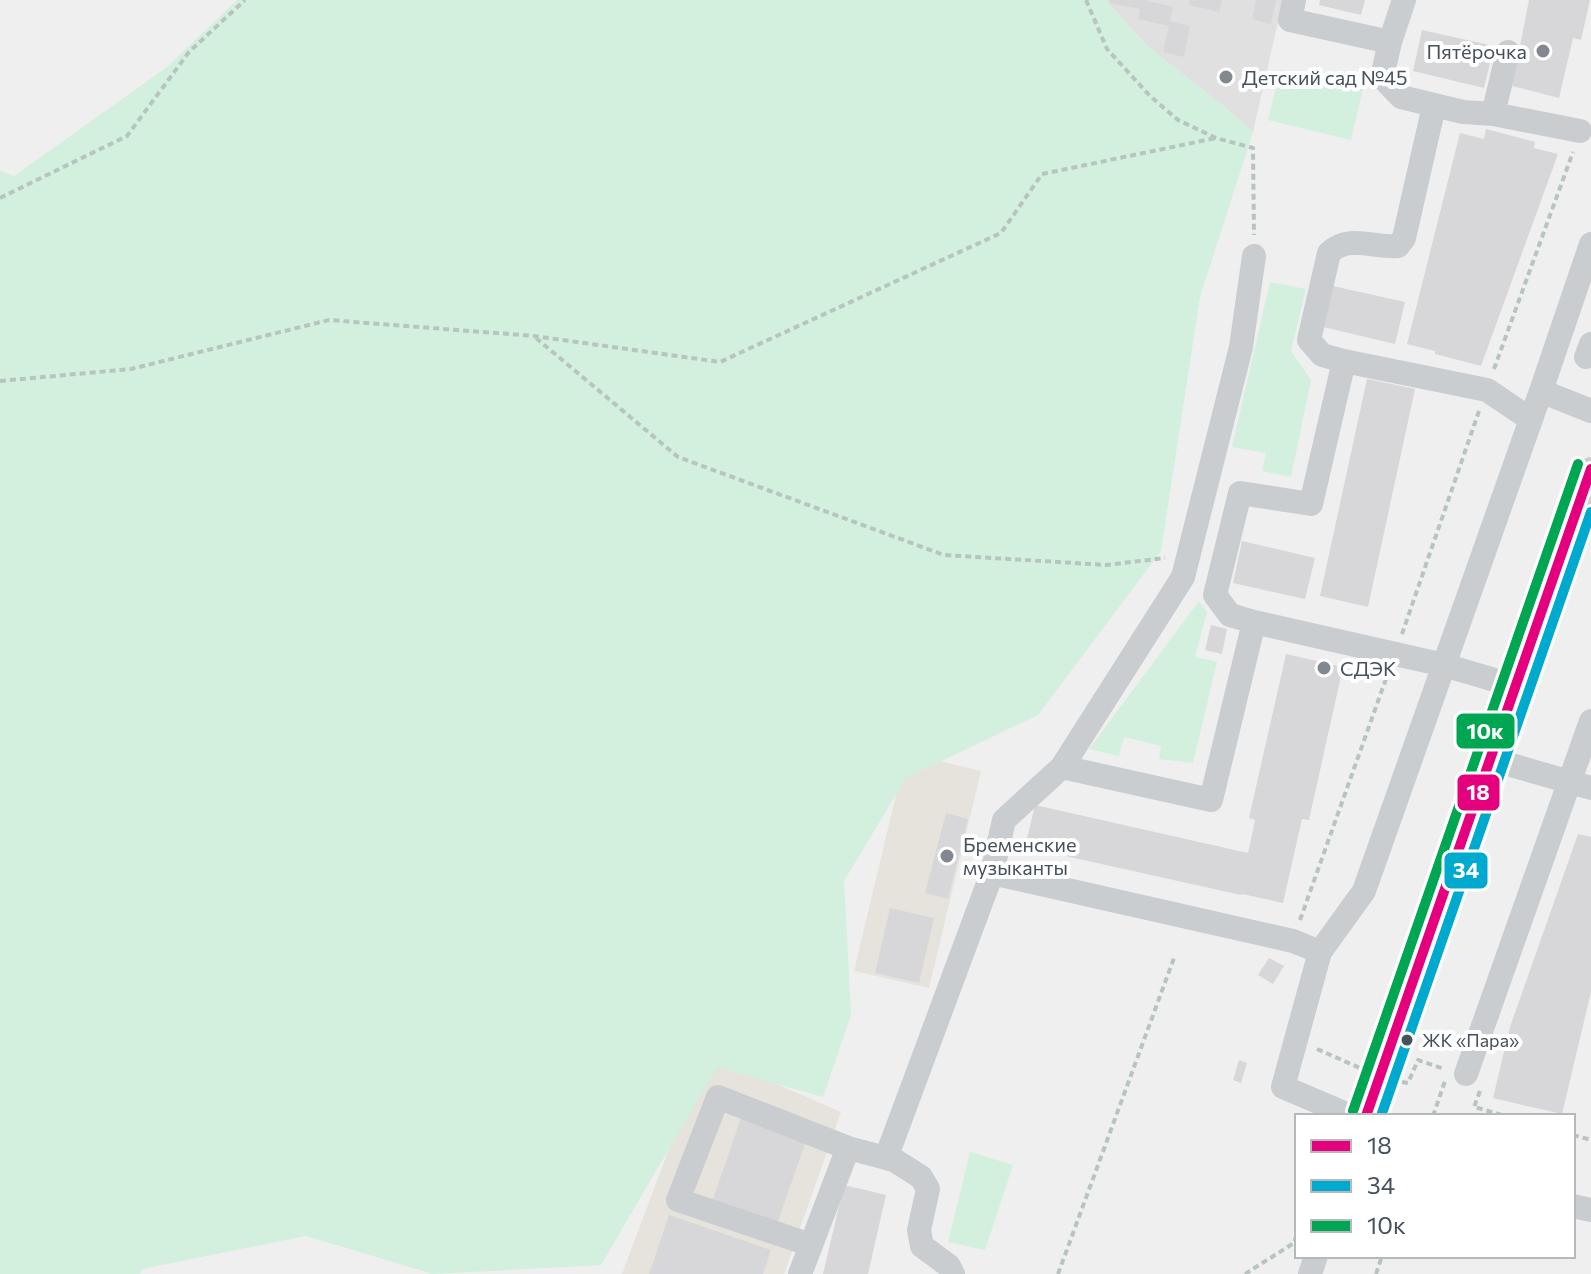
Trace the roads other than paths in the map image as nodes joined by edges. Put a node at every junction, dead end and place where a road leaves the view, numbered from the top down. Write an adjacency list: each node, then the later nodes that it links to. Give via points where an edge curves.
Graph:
1 (1294, 0): 3 (street, via 1290,20)
2 (1404, 0): 3 (street)
3 (1390, 42): 5 (street, via 1382,77 1401,97)
4 (1508, 52): 6 (street)
5 (1434, 106): 6 (street); 10 (street, via 1404,238 1398,246 1387,247 1348,242 1329,253 1309,340 1322,355)
6 (1493, 114): 7 (street)
7 (1580, 131)
8 (1591, 244): 11 (street)
9 (1254, 256): 20 (street, via 1241,347 1183,577)
10 (1344, 361): 13 (street, via 1487,390); 15 (street, via 1311,504 1240,493 1215,595 1230,615)
11 (1541, 391): 12 (street); 13 (street)
12 (1591, 411)
13 (1530, 419): 16 (street)
14 (1591, 469): 17 (street)
15 (1254, 622): 16 (street); 20 (street, via 1211,800)
16 (1444, 665): 17 (street); 23 (street, via 1364,891)
17 (1515, 686): 19 (street)
18 (1591, 721): 21 (street)
19 (1490, 759): 21 (street); 26 (street)
20 (1062, 767): 22 (street, via 1004,820)
21 (1580, 785): 24 (street)
22 (992, 873): 23 (street, via 1293,941); 28 (street)
23 (1320, 952): 25 (street, via 1283,1087)
24 (1466, 1074)
25 (1346, 1114)
26 (1367, 1114)
27 (848, 1148): 28 (street); 29 (street); 29 (street, via 718,1097 678,1200)
28 (886, 1158): 31 (street, via 921,1177 928,1189 919,1230 922,1246)
29 (811, 1245): 30 (street)
30 (800, 1274)
31 (953, 1274)

